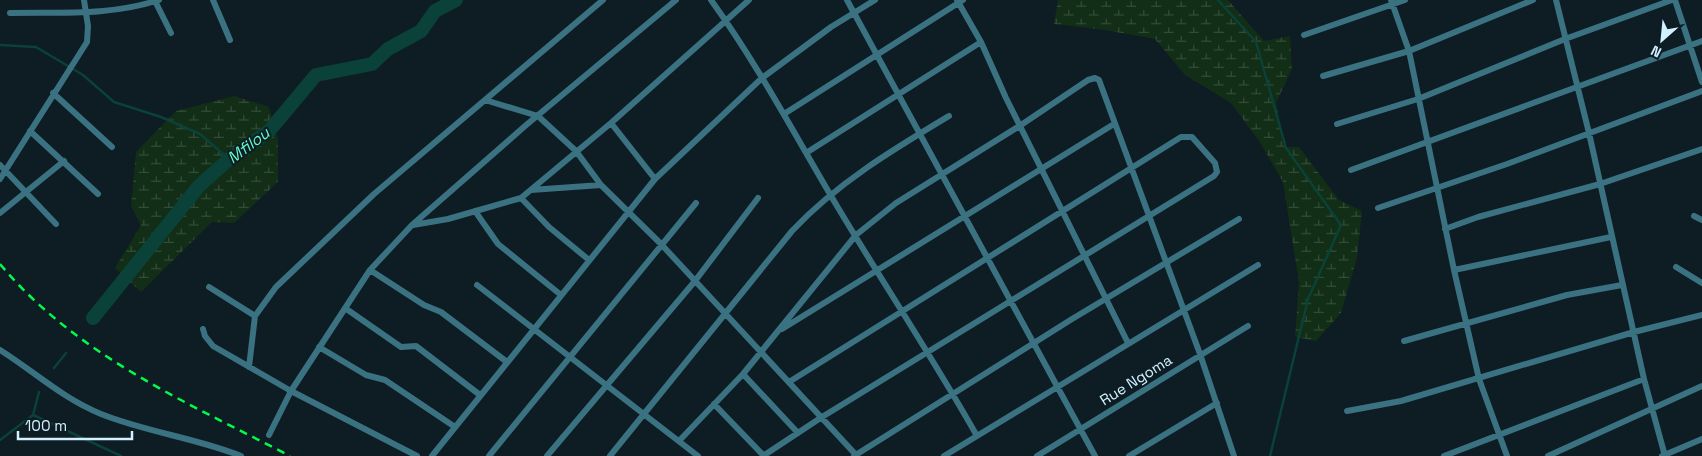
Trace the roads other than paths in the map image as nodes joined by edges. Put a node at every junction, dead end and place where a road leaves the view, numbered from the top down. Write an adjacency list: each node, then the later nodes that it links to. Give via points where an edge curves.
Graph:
1 (84, 0): 17 (street)
2 (213, 0): 23 (street)
3 (603, 0): 37 (street)
4 (676, 0): 39 (street)
5 (711, 0): 19 (street)
6 (749, 0): 19 (street)
7 (847, 0): 18 (street)
8 (875, 0): 18 (street)
9 (1405, 0): 15 (street)
10 (1533, 0): 27 (street)
11 (1556, 0): 22 (street)
12 (1673, 0): 22 (street); 26 (street)
13 (157, 1): 17 (street); 20 (street)
14 (960, 1): 25 (street); 28 (street)
15 (1392, 3): 21 (street); 27 (street)
16 (10, 13): 17 (street)
17 (86, 13): 34 (street, via 87,42)
18 (854, 13): 28 (street); 30 (street)
19 (726, 21): 30 (street); 41 (street)
20 (171, 33)
21 (1304, 35)
22 (1565, 39): 32 (street); 36 (street)
23 (230, 40)
24 (1702, 41): 26 (street)
25 (981, 42): 35 (street); 44 (street)
26 (1689, 46): 31 (street); 32 (street)
27 (1409, 51): 29 (street); 36 (street)
28 (877, 54): 35 (street); 38 (street)
29 (1323, 76)
30 (762, 78): 38 (street); 60 (street)
31 (1702, 82)
32 (1578, 89): 47 (street); 48 (street)
33 (1702, 91): 47 (street)
34 (53, 93): 45 (street); 49 (street)
35 (899, 96): 46 (street); 52 (street)
36 (1418, 99): 43 (street); 48 (street)
37 (485, 100): 39 (street); 109 (street, via 333,232 276,287)
38 (784, 114): 52 (street)
39 (538, 116): 51 (street); 82 (street)
40 (949, 116): 46 (street)
41 (611, 123): 51 (street); 60 (street)
42 (1114, 124): 44 (street, via 1099,80 1095,78); 54 (street); 56 (street)
43 (1337, 124)
44 (1021, 125): 54 (street); 58 (street, via 959,162)
45 (30, 131): 53 (street); 55 (street)
46 (920, 133): 58 (street); 66 (street)
47 (1589, 133): 61 (street); 64 (street)
48 (1428, 142): 57 (street); 64 (street)
49 (112, 147)
50 (1702, 149): 61 (street)
51 (576, 151): 62 (street); 63 (street)
52 (806, 153): 66 (street)
53 (64, 161): 65 (street); 67 (street)
54 (1042, 167): 74 (street); 77 (street)
55 (3, 168): 59 (street); 65 (street)
56 (1130, 168): 74 (street); 76 (street); 76 (street, via 1186,135 1192,137 1217,168 1214,176)
57 (1351, 170)
58 (942, 176): 77 (street); 84 (street, via 896,203)
59 (0, 179)
60 (655, 179): 73 (street)
61 (1600, 184): 83 (street); 85 (street)
62 (602, 185): 63 (street); 73 (street)
63 (531, 190): 68 (street)
64 (1438, 190): 71 (street); 83 (street)
65 (26, 192): 75 (street); 81 (street)
66 (830, 193): 84 (street); 107 (street, via 792,231)
67 (98, 194)
68 (521, 198): 72 (street); 89 (street, via 549,227)
69 (758, 198): 96 (street)
70 (696, 202): 86 (street)
71 (1378, 208)
72 (474, 211): 82 (street); 101 (street, via 498,244)
73 (629, 212): 86 (street); 89 (street)
74 (1063, 212): 87 (street); 88 (street)
75 (0, 213)
76 (1149, 215): 87 (street); 90 (street)
77 (965, 216): 88 (street); 95 (street)
78 (1694, 216): 80 (street)
79 (1239, 219): 90 (street)
80 (1702, 220)
81 (56, 224)
82 (412, 225): 93 (street)
83 (1445, 228): 94 (street)
84 (856, 235): 95 (street); 114 (street, via 807,292)
85 (1611, 237): 94 (street); 99 (street)
86 (661, 244): 96 (street); 124 (street)
87 (1084, 255): 102 (street); 103 (street)
88 (987, 258): 103 (street); 106 (street)
89 (589, 260): 101 (street)
90 (1167, 263): 102 (street); 105 (street)
91 (1258, 264): 105 (street)
92 (1676, 267): 97 (street)
93 (370, 270): 104 (street); 125 (street, via 424,305 441,312)
94 (1454, 270): 110 (street)
95 (878, 272): 106 (street); 114 (street)
96 (695, 281): 107 (street); 131 (street)
97 (1702, 283)
98 (477, 285): 113 (street)
99 (1622, 285): 110 (street, via 1567,295); 115 (street)
100 (209, 287): 109 (street)
101 (561, 295): 113 (street)
102 (1106, 299): 117 (street); 118 (street)
103 (1012, 302): 118 (street); 122 (street)
104 (345, 308): 119 (street); 136 (street, via 401,347 416,346)
105 (1184, 309): 117 (street); 123 (street)
106 (903, 311): 122 (street); 130 (street)
107 (725, 314): 121 (street); 141 (street)
108 (1702, 315): 115 (street)
109 (255, 316): 126 (street)
110 (1467, 323): 116 (street); 128 (street)
111 (1248, 326): 123 (street, Rue Ngoma)
112 (204, 329): 126 (street, via 213,346)
113 (533, 330): 124 (street); 125 (street)
114 (779, 331): 121 (street)
115 (1634, 332): 128 (street); 129 (street)
116 (1404, 341)
117 (1128, 343): 133 (street)
118 (1034, 344): 133 (street); 135 (street)
119 (319, 347): 134 (street); 143 (street, via 366,375 385,380)
120 (0, 350): 153 (street, via 39,379 99,413)
121 (761, 352): 127 (street); 130 (street)
122 (929, 352): 135 (street); 142 (street)
123 (1200, 354): 137 (street); 144 (street, Rue Ngoma)
124 (571, 357): 131 (street); 156 (street)
125 (507, 362): 136 (street)
126 (250, 367): 134 (street)
127 (743, 374): 138 (street); 145 (street)
128 (1479, 379): 140 (street, via 1384,406); 147 (street)
129 (1644, 379): 139 (street); 147 (street)
130 (789, 382): 142 (street)
131 (608, 385): 141 (street); 157 (street)
132 (1702, 386): 139 (street)
133 (1058, 387): 144 (street); 148 (street)
134 (292, 391): 146 (street); 154 (street)
135 (953, 393): 148 (street); 160 (street)
136 (480, 395): 143 (street)
137 (1217, 403): 164 (street); 165 (street)
138 (714, 404): 150 (street); 159 (street)
139 (1652, 409): 152 (street); 168 (street)
140 (1347, 411)
141 (645, 414): 150 (street); 151 (street)
142 (822, 417): 145 (street); 160 (street)
143 (455, 426): 155 (street)
144 (1080, 429): 162 (street, Rue Ngoma); 163 (street)
145 (798, 433): 159 (street)
146 (269, 435)
147 (1498, 435): 166 (street); 167 (street)
148 (977, 436): 161 (street)
149 (1702, 438): 152 (street)
150 (680, 441): 158 (street)
151 (614, 455)
152 (1664, 455)
153 (241, 456)
154 (417, 456)
155 (432, 456)
156 (489, 456)
157 (548, 456)
158 (698, 456)
159 (764, 456)
160 (856, 456)
161 (944, 456)
162 (1037, 456)
163 (1095, 456)
164 (1129, 456)
165 (1234, 456)
166 (1444, 456)
167 (1507, 456)
168 (1548, 456)

